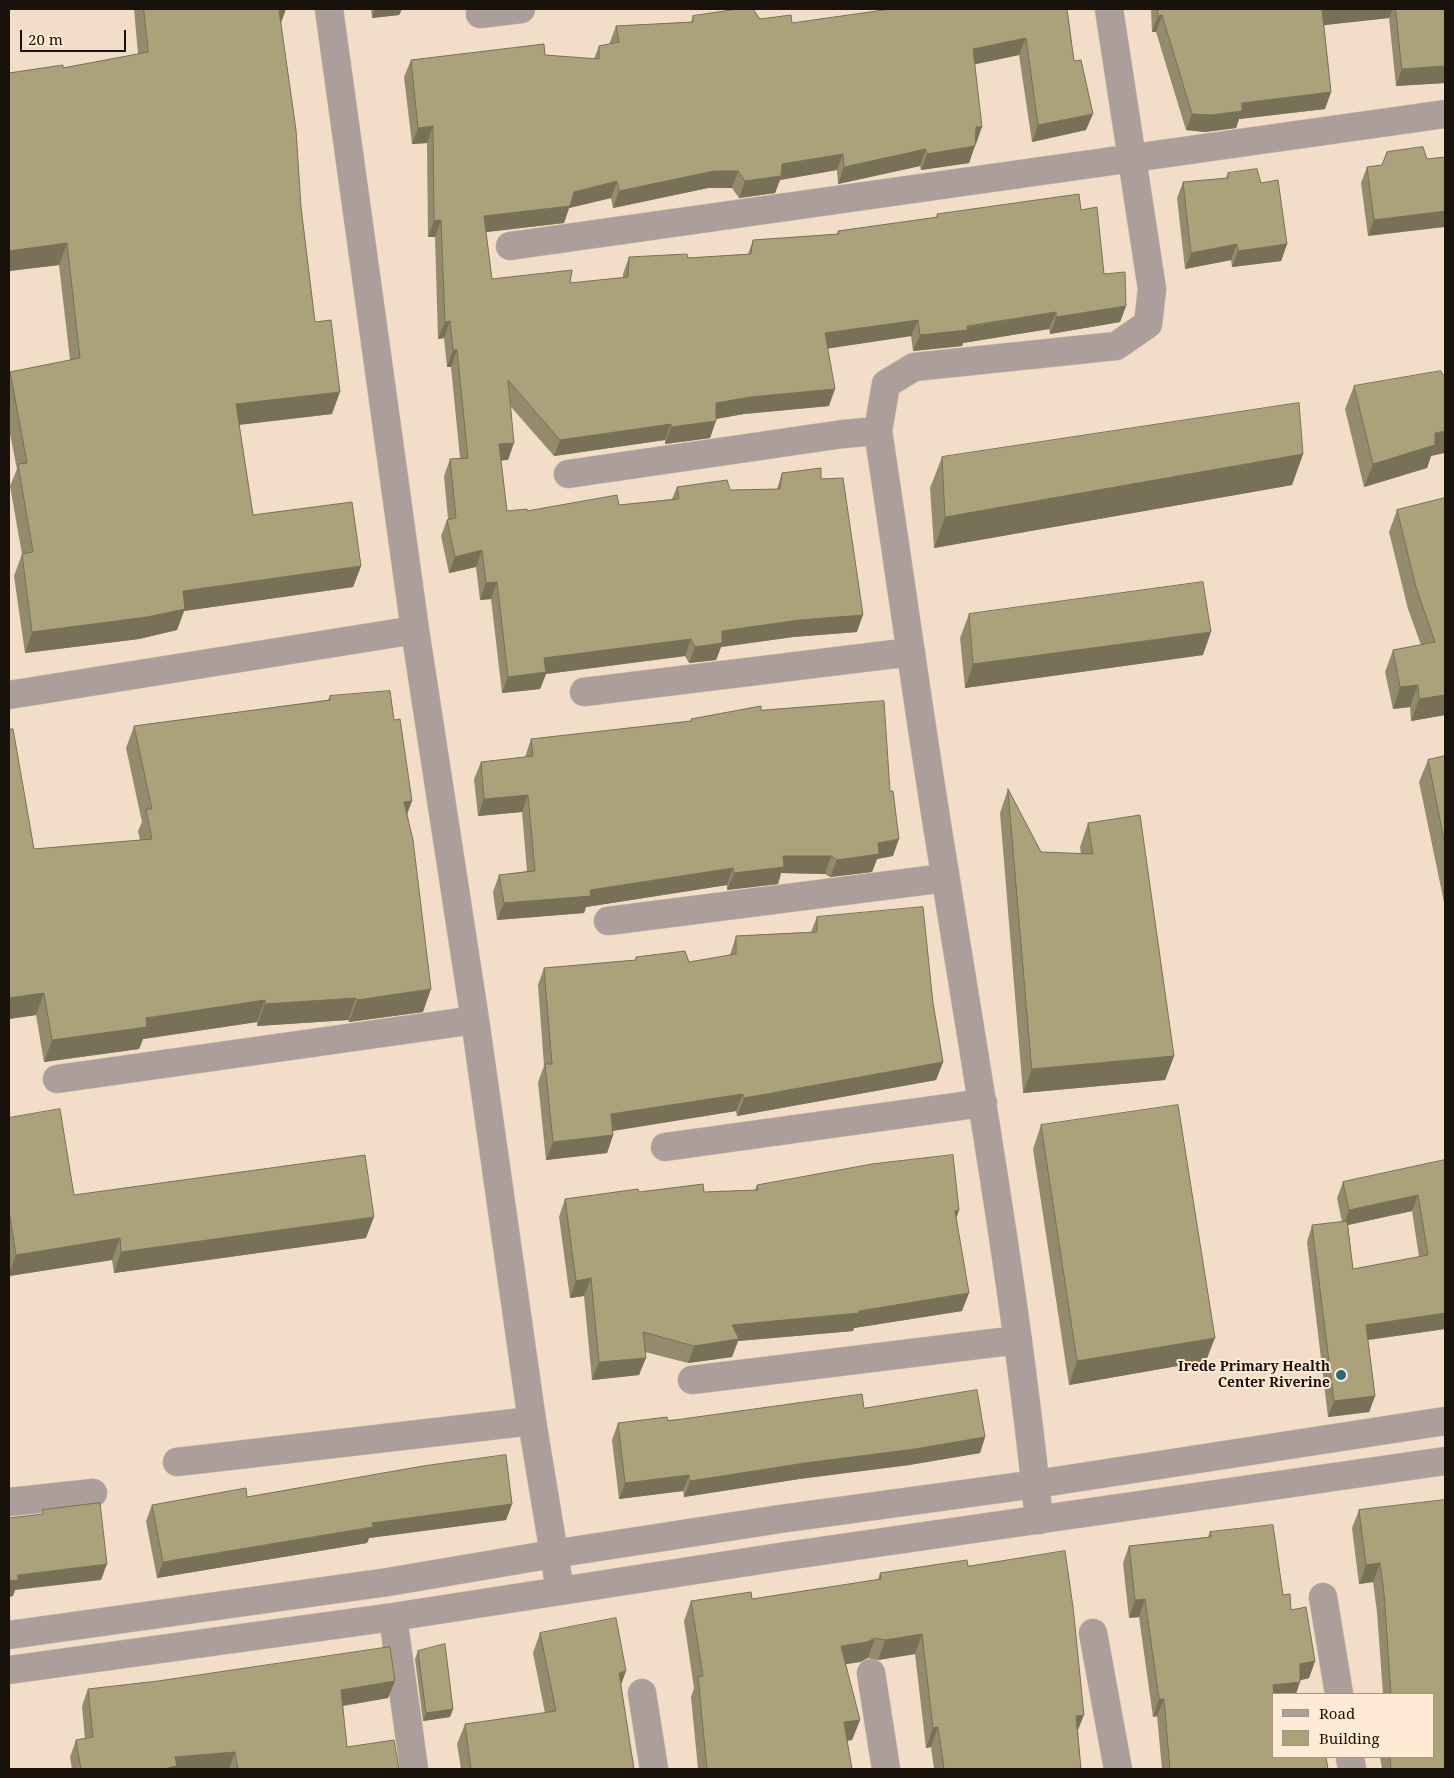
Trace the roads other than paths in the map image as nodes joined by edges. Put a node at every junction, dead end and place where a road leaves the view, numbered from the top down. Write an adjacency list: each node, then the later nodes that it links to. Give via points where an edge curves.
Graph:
1 (329, 9): 10 (street)
2 (521, 9): 4 (street)
3 (1109, 9): 6 (street)
4 (480, 14)
5 (1445, 114): 6 (street)
6 (1132, 160): 7 (street); 8 (street, via 1152,290 1148,324 1116,346 914,368 886,384)
7 (510, 246)
8 (878, 431): 9 (street); 11 (street)
9 (568, 474)
10 (416, 630): 12 (street); 16 (street)
11 (911, 652): 13 (street); 14 (street)
12 (9, 691)
13 (584, 692)
14 (945, 878): 15 (street); 18 (street)
15 (608, 921)
16 (475, 1020): 17 (street); 22 (street)
17 (57, 1079)
18 (983, 1103): 19 (street); 20 (street)
19 (665, 1148)
20 (1018, 1340): 21 (street); 26 (street)
21 (692, 1380)
22 (532, 1421): 25 (street); 31 (street)
23 (1445, 1421): 26 (street)
24 (1445, 1461): 30 (street)
25 (178, 1462)
26 (1036, 1484): 29 (street); 30 (street)
27 (93, 1492): 28 (street)
28 (9, 1502)
29 (780, 1519): 31 (street); 32 (street)
30 (1039, 1520): 32 (street)
31 (553, 1554): 33 (street); 37 (street, via 388,1582)
32 (786, 1556): 33 (street)
33 (560, 1590): 35 (street)
34 (1323, 1597): 41 (street)
35 (393, 1617): 38 (street); 42 (street)
36 (1093, 1633): 45 (street)
37 (9, 1635)
38 (9, 1670)
39 (872, 1673): 44 (street)
40 (642, 1693): 43 (street)
41 (1339, 1693)
42 (414, 1769)
43 (654, 1769)
44 (886, 1769)
45 (1118, 1769)

